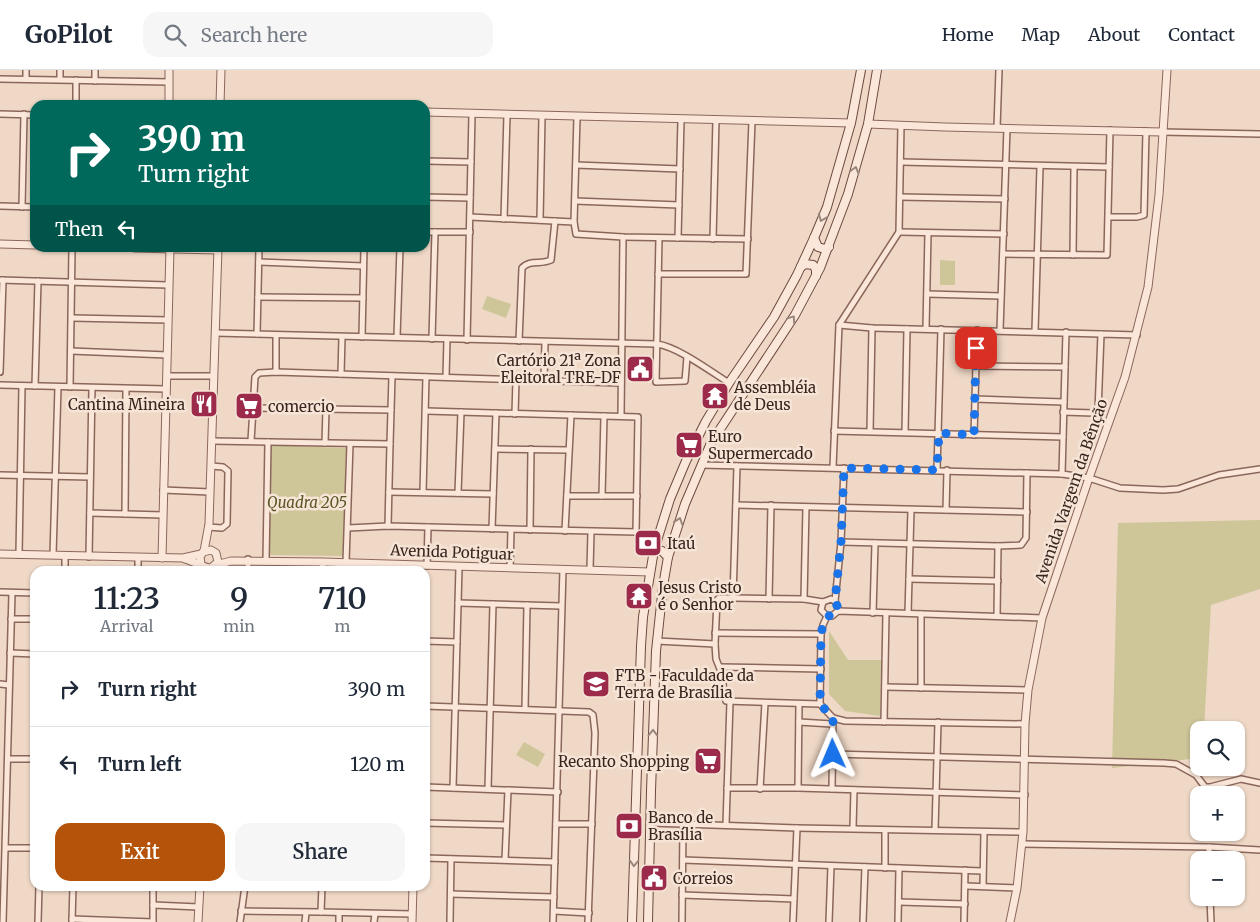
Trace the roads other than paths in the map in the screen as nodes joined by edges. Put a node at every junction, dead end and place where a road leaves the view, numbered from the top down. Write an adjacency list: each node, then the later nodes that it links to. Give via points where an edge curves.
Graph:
1 (26, 70): 10 (street)
2 (60, 70): 12 (street)
3 (95, 70): 14 (street)
4 (169, 70): 15 (street)
5 (221, 70): 18 (street)
6 (999, 70): 33 (street)
7 (1167, 70): 37 (street, Avenida Vargem da Bênção)
8 (861, 71): 30 (main road)
9 (875, 71): 31 (main road)
10 (26, 78): 11 (street); 12 (street)
11 (0, 79)
12 (60, 79): 13 (street)
13 (76, 80): 14 (street); 16 (street)
14 (95, 81): 15 (street)
15 (169, 82): 17 (street)
16 (76, 100)
17 (169, 100)
18 (220, 100)
19 (430, 112): 22 (street)
20 (0, 114): 21 (street)
21 (24, 114): 23 (street); 55 (street)
22 (472, 114): 24 (street); 40 (street)
23 (30, 115)
24 (507, 115): 25 (street); 59 (street)
25 (542, 116): 26 (street); 60 (street)
26 (577, 116): 27 (street); 42 (street)
27 (681, 120): 28 (street); 47 (street)
28 (716, 120): 29 (street); 74 (street)
29 (752, 121): 30 (street); 72 (street)
30 (852, 123): 73 (main road, one-way to 73, via 827,207)
31 (868, 124): 32 (street); 77 (main road, one-way to 31)
32 (901, 125): 33 (street); 41 (street)
33 (998, 128): 34 (street)
34 (1007, 128): 35 (street); 43 (street)
35 (1110, 130): 36 (street); 46 (street)
36 (1146, 131): 37 (street); 57 (street, via 1144,215 1137,218)
37 (1162, 132): 38 (street); 115 (street, Avenida Vargem da Bênção, via 1154,242)
38 (1260, 134)
39 (430, 161): 40 (street)
40 (471, 162): 50 (street)
41 (901, 162): 43 (street); 49 (street)
42 (576, 165): 47 (street); 52 (street)
43 (1005, 165): 44 (street); 51 (street)
44 (1040, 167): 45 (street); 85 (street)
45 (1074, 167): 46 (street); 86 (street)
46 (1109, 167): 57 (street)
47 (680, 170): 53 (street)
48 (430, 197): 50 (street)
49 (900, 197): 51 (street); 66 (street)
50 (470, 198): 58 (street)
51 (1004, 199): 68 (street)
52 (574, 201): 53 (street); 62 (street)
53 (679, 205): 71 (street)
54 (0, 206): 55 (street)
55 (22, 207): 56 (street)
56 (30, 207)
57 (1109, 217): 86 (street, via 1106,256)
58 (470, 218): 59 (street); 65 (street)
59 (504, 219): 60 (street)
60 (540, 220): 61 (street)
61 (555, 221): 62 (street); 123 (street, via 551,260 529,263 522,268)
62 (574, 222): 69 (street, via 578,235)
63 (430, 232): 64 (street)
64 (435, 232): 65 (street); 120 (street)
65 (470, 232): 122 (street)
66 (900, 232): 67 (street); 102 (street)
67 (928, 233): 68 (street); 96 (street)
68 (1004, 234): 84 (street)
69 (623, 237): 70 (street); 125 (street)
70 (659, 238): 71 (street); 90 (street)
71 (678, 238): 74 (street)
72 (748, 238): 74 (street); 90 (street, via 745,275)
73 (814, 238): 77 (main road, via 818,248); 89 (main road)
74 (713, 239)
75 (0, 244): 76 (street)
76 (30, 245)
77 (829, 247): 91 (main road)
78 (72, 252): 94 (street)
79 (170, 252): 95 (street)
80 (218, 252): 111 (street)
81 (259, 252): 87 (street)
82 (364, 252): 88 (street)
83 (400, 252): 118 (street)
84 (1003, 254): 85 (street); 97 (street)
85 (1037, 254): 86 (street); 109 (street)
86 (1073, 255)
87 (259, 262): 88 (street); 98 (street)
88 (364, 266): 99 (street)
89 (801, 267): 91 (main road, via 813,265); 119 (main road)
90 (658, 274): 126 (street)
91 (816, 276): 127 (main road, one-way to 91)
92 (1, 280): 93 (street); 134 (street)
93 (38, 281): 94 (street); 149 (street)
94 (72, 282): 95 (street); 100 (street)
95 (168, 285): 101 (street)
96 (927, 294): 97 (street); 105 (street)
97 (1001, 296): 108 (street)
98 (258, 297): 99 (street); 112 (street)
99 (363, 298): 117 (street)
100 (72, 318): 101 (street); 128 (street)
101 (168, 320): 129 (street)
102 (838, 325): 103 (street); 168 (street)
103 (872, 328): 104 (street); 169 (street)
104 (907, 328): 105 (street); 170 (street)
105 (926, 328): 106 (street)
106 (942, 329): 107 (street); 171 (street)
107 (977, 330): 108 (street); 131 (street)
108 (1000, 330): 109 (street)
109 (1035, 332): 110 (street)
110 (1066, 332): 113 (street); 132 (street)
111 (215, 333): 112 (street); 138 (street)
112 (258, 334): 114 (street)
113 (1101, 334): 115 (street); 162 (street, via 1098,411)
114 (276, 335): 116 (street); 135 (street)
115 (1137, 335): 197 (street, Avenida Vargem da Bênção)
116 (342, 337): 117 (street); 136 (street)
117 (362, 337): 118 (street)
118 (398, 338): 120 (street)
119 (760, 338): 127 (main road, via 770,340); 133 (main road)
120 (432, 339): 121 (street)
121 (447, 339): 122 (street); 141 (street)
122 (467, 340): 123 (street)
123 (519, 341): 124 (street)
124 (545, 342): 125 (street); 143 (street)
125 (621, 344): 126 (street); 145 (street)
126 (657, 344): 130 (street); 130 (street, via 656,382 685,382)
127 (771, 350): 144 (main road)
128 (71, 352): 129 (street); 151 (street)
129 (167, 355): 137 (street)
130 (687, 357): 146 (street)
131 (976, 366): 132 (street); 155 (street)
132 (1065, 367): 156 (street)
133 (739, 370): 144 (main road, via 741,380); 146 (main road)
134 (0, 372)
135 (276, 372): 136 (street); 157 (street, via 259,373 255,377)
136 (341, 374): 139 (street)
137 (167, 376): 138 (street); 154 (street)
138 (213, 376): 174 (street)
139 (392, 376): 140 (street); 159 (street)
140 (426, 377): 141 (street); 160 (street)
141 (446, 377): 142 (street)
142 (516, 380): 143 (street); 164 (street)
143 (544, 380): 145 (street)
144 (752, 380): 183 (main road, via 711,443)
145 (621, 382): 167 (street)
146 (728, 383): 230 (main road, via 686,460)
147 (0, 385): 148 (street)
148 (22, 386): 149 (street); 194 (street)
149 (35, 386): 150 (street)
150 (58, 387): 151 (street); 195 (street)
151 (70, 387): 152 (street)
152 (92, 388): 153 (street); 196 (street)
153 (126, 389): 154 (street); 215 (street)
154 (166, 390): 198 (street)
155 (975, 399): 156 (street); 172 (street)
156 (1064, 402): 162 (street)
157 (252, 408): 158 (street); 175 (street)
158 (326, 409): 159 (street); 177 (street)
159 (390, 410): 179 (street)
160 (426, 411): 161 (street); 201 (street)
161 (461, 412): 163 (street); 202 (street)
162 (1063, 412): 173 (street)
163 (496, 413): 164 (street); 180 (street)
164 (515, 414): 165 (street)
165 (570, 415): 166 (street); 182 (street)
166 (604, 416): 167 (street); 205 (street)
167 (621, 416): 206 (street, via 638,417)
168 (834, 431): 169 (street); 186 (street)
169 (870, 431): 170 (street)
170 (905, 432): 171 (street)
171 (939, 433): 172 (street); 189 (street)
172 (974, 435): 173 (street)
173 (1063, 437): 192 (street)
174 (212, 441): 175 (street); 184 (street)
175 (251, 441): 176 (street)
176 (268, 442): 177 (street); 243 (street)
177 (324, 443): 178 (street)
178 (350, 444): 179 (street); 220 (street)
179 (390, 444): 200 (street)
180 (495, 449): 181 (street); 203 (street)
181 (531, 449): 182 (street); 223 (street)
182 (568, 450): 204 (street)
183 (701, 465): 185 (street); 238 (main road, one-way to 183)
184 (211, 466): 199 (street); 217 (street, via 223,467 228,472 226,524 222,528)
185 (737, 466): 186 (street); 207 (street)
186 (832, 467): 187 (street)
187 (844, 468): 189 (street); 210 (street)
188 (1260, 469): 197 (street, via 1219,475 1178,489 1163,490 1120,488)
189 (937, 470): 190 (street)
190 (947, 470): 191 (street); 212 (street)
191 (1027, 473): 192 (street); 213 (street)
192 (1062, 474): 197 (street)
193 (0, 475): 194 (street)
194 (21, 475): 195 (street); 234 (street)
195 (55, 476): 196 (street); 235 (street)
196 (90, 477): 214 (street)
197 (1089, 478): 283 (street, Avenida Vargem da Bênção)
198 (164, 490): 199 (street); 216 (street)
199 (210, 492): 217 (street)
200 (389, 492): 201 (street); 218 (street)
201 (423, 492): 202 (street)
202 (458, 493): 203 (street)
203 (493, 494): 221 (street)
204 (566, 496): 205 (street); 224 (street)
205 (602, 496): 206 (street)
206 (636, 496): 225 (street, via 636,532)
207 (736, 505): 208 (street); 267 (street)
208 (771, 506): 209 (street); 268 (street)
209 (806, 507): 210 (street); 269 (street)
210 (842, 507): 211 (street); 226 (street)
211 (911, 510): 212 (street); 228 (street)
212 (946, 510): 213 (street)
213 (1027, 512): 229 (street, via 1024,544)
214 (90, 513): 215 (street); 237 (street)
215 (125, 514): 216 (street)
216 (163, 515): 240 (street)
217 (209, 526): 231 (street); 232 (street)
218 (388, 526): 219 (street); 220 (street)
219 (428, 527): 221 (street); 255 (street)
220 (348, 528): 245 (street)
221 (492, 529): 222 (street)
222 (510, 530): 223 (street); 258 (street)
223 (530, 530): 224 (street)
224 (565, 531): 225 (street)
225 (591, 532): 260 (street)
226 (841, 542): 227 (street); 270 (street)
227 (875, 543): 228 (street); 277 (street)
228 (910, 544): 229 (street); 262 (street)
229 (998, 546): 263 (street)
230 (654, 550): 238 (main road, via 662,551); 261 (main road)
231 (215, 552): 232 (street, Avenida Potiguar, via 208,550); 242 (street, Avenida Potiguar); 250 (street, via 218,559)
232 (203, 553): 241 (street, Avenida Potiguar); 249 (street, via 200,559)
233 (0, 554): 234 (street, Avenida Potiguar)
234 (19, 555): 235 (street, Avenida Potiguar)
235 (53, 555): 236 (street, Avenida Potiguar)
236 (65, 555): 237 (street, Avenida Potiguar); 246 (street)
237 (89, 556): 239 (street, Avenida Potiguar)
238 (668, 557): 289 (main road)
239 (138, 558): 240 (street, Avenida Potiguar); 247 (street)
240 (162, 558): 241 (street, Avenida Potiguar)
241 (183, 558): 248 (street, Avenida Potiguar)
242 (250, 561): 243 (street, Avenida Potiguar); 251 (street, Avenida Potiguar, via 228,561); 252 (street)
243 (266, 561): 244 (street, Avenida Potiguar)
244 (322, 562): 245 (street, Avenida Potiguar); 253 (street)
245 (346, 562): 254 (street, Avenida Potiguar)
246 (65, 566)
247 (138, 566)
248 (201, 566)
249 (203, 566)
250 (215, 566)
251 (218, 566)
252 (249, 566)
253 (322, 566)
254 (397, 566)
255 (423, 566)
256 (460, 566): 257 (street, Avenida Potiguar); 258 (street, Avenida Potiguar); 272 (street)
257 (430, 568)
258 (510, 568): 259 (street, Avenida Potiguar)
259 (563, 569): 260 (street, Avenida Potiguar); 275 (street)
260 (590, 569): 261 (street, Avenida Potiguar)
261 (650, 572): 292 (main road)
262 (909, 579): 263 (street); 279 (street)
263 (998, 581): 282 (street)
264 (0, 592): 265 (street)
265 (12, 593): 266 (street); 284 (street)
266 (30, 593)
267 (733, 598): 268 (street); 286 (street, via 716,600)
268 (769, 598): 269 (street)
269 (804, 599): 271 (street)
270 (835, 601): 271 (street); 276 (street)
271 (823, 602): 281 (street, via 821,610)
272 (458, 603): 273 (street); 290 (street)
273 (493, 604): 274 (street); 309 (street)
274 (527, 605): 275 (street); 310 (street)
275 (561, 606): 311 (street)
276 (838, 612): 277 (street); 281 (street)
277 (873, 613): 278 (street)
278 (886, 613): 279 (street); 300 (street)
279 (908, 613): 280 (street)
280 (921, 614): 282 (street); 301 (street)
281 (828, 616): 287 (street)
282 (997, 616): 283 (street)
283 (1042, 618): 302 (street, Avenida Vargem da Bênção)
284 (11, 619): 285 (street); 294 (street)
285 (30, 620)
286 (715, 633): 287 (street); 291 (street)
287 (821, 634): 297 (street)
288 (430, 641): 290 (street)
289 (657, 641): 291 (street); 293 (main road)
290 (457, 642): 308 (street)
291 (715, 644): 296 (street)
292 (641, 646): 293 (main road, via 648,653); 322 (main road)
293 (656, 651): 323 (main road, one-way to 293)
294 (10, 653): 295 (street); 299 (street)
295 (30, 654)
296 (720, 667): 297 (street); 303 (street, via 725,698)
297 (821, 669): 306 (street)
298 (0, 684): 299 (street)
299 (9, 685): 319 (street)
300 (885, 687): 301 (street); 314 (street)
301 (921, 688): 302 (street)
302 (1028, 690): 316 (street, Avenida Vargem da Bênção)
303 (730, 702): 304 (street); 329 (street)
304 (765, 703): 305 (street); 332 (street)
305 (799, 704): 306 (street); 313 (street)
306 (820, 704): 312 (street)
307 (430, 706): 308 (street)
308 (455, 708): 309 (street); 328 (street)
309 (490, 708): 310 (street); 331 (street)
310 (525, 709): 311 (street)
311 (559, 711): 338 (street); 344 (street, via 589,712 593,715)
312 (832, 721): 313 (street); 314 (street); 317 (street)
313 (799, 722): 330 (street)
314 (884, 722): 315 (street)
315 (938, 722): 316 (street); 318 (street)
316 (1025, 724): 321 (street, Avenida Vargem da Bênção)
317 (833, 754): 318 (street); 333 (street)
318 (938, 757): 321 (street); 339 (street)
319 (8, 759): 320 (street); 325 (street)
320 (30, 759)
321 (1024, 760): 326 (street, via 1176,764 1198,776 1206,787 1241,779); 340 (street, Avenida Vargem da Bênção)
322 (637, 773): 323 (main road, via 647,780); 337 (main road)
323 (652, 773): 335 (main road)
324 (0, 774): 325 (street)
325 (7, 775): 356 (street)
326 (1260, 783)
327 (430, 787): 328 (street)
328 (453, 788): 331 (street)
329 (728, 788): 332 (street); 347 (street)
330 (798, 788): 332 (street); 333 (street)
331 (488, 789): 334 (street)
332 (760, 789)
333 (832, 789): 336 (street)
334 (508, 790): 338 (street); 345 (street)
335 (651, 790): 337 (main road, via 646,787); 342 (main road)
336 (854, 790): 339 (street); 349 (street)
337 (636, 791): 412 (main road, one-way to 412)
338 (558, 792): 343 (street)
339 (936, 793): 340 (street); 351 (street)
340 (1025, 795): 353 (street, Avenida Vargem da Bênção)
341 (430, 823): 345 (street)
342 (651, 823): 346 (street); 413 (main road)
343 (556, 824): 344 (street); 364 (street)
344 (592, 824): 397 (street)
345 (506, 825): 362 (street)
346 (683, 825): 347 (street); 363 (street)
347 (726, 826): 348 (street)
348 (797, 828): 349 (street); 366 (street)
349 (853, 828): 350 (street)
350 (885, 830): 351 (street); 369 (street)
351 (935, 830): 352 (street)
352 (984, 832): 353 (street); 372 (street)
353 (1023, 832): 354 (street, Avenida Vargem da Bênção)
354 (1022, 844): 355 (street); 375 (street, Avenida Vargem da Bênção)
355 (1209, 847): 358 (street); 359 (street)
356 (6, 848): 357 (street); 365 (street)
357 (30, 848)
358 (1260, 850)
359 (1209, 851)
360 (430, 858): 361 (street)
361 (451, 859): 362 (street); 383 (street)
362 (506, 860): 364 (street)
363 (683, 860): 366 (street); 384 (street)
364 (555, 862): 385 (street)
365 (2, 863): 401 (street)
366 (796, 864): 367 (street); 386 (street)
367 (831, 866): 368 (street); 416 (street)
368 (865, 867): 369 (street); 417 (street)
369 (884, 868): 370 (street)
370 (900, 868): 371 (street); 387 (street)
371 (965, 870): 372 (street); 373 (street)
372 (982, 871): 374 (street)
373 (966, 886): 374 (street); 388 (street)
374 (983, 886): 375 (street)
375 (1017, 888): 420 (street, Avenida Vargem da Bênção)
376 (39, 891): 402 (street)
377 (73, 891): 400 (street)
378 (153, 891): 389 (street)
379 (200, 891): 391 (street)
380 (244, 891): 392 (street)
381 (322, 891): 394 (street)
382 (413, 891): 399 (street)
383 (451, 894): 385 (street); 409 (street)
384 (682, 895): 386 (street); 414 (street)
385 (554, 897): 393 (street)
386 (794, 899): 415 (street)
387 (899, 902): 388 (street); 418 (street)
388 (965, 904): 419 (street)
389 (153, 905): 391 (street); 403 (street)
390 (1210, 906): 421 (street)
391 (199, 907): 404 (street)
392 (241, 911): 395 (street); 405 (street)
393 (554, 911): 397 (street); 410 (street)
394 (321, 912): 395 (street); 396 (street)
395 (306, 913): 406 (street)
396 (339, 913): 398 (street); 407 (street)
397 (589, 913): 411 (street)
398 (375, 914): 399 (street); 408 (street)
399 (412, 918)
400 (72, 921): 403 (street)
401 (3, 922)
402 (38, 922)
403 (153, 922)
404 (198, 922)
405 (240, 922)
406 (305, 922)
407 (339, 922)
408 (374, 922)
409 (450, 922)
410 (554, 922)
411 (588, 922)
412 (632, 922)
413 (648, 922)
414 (682, 922)
415 (794, 922)
416 (829, 922)
417 (863, 922)
418 (898, 922)
419 (964, 922)
420 (1010, 922)
421 (1211, 922)

